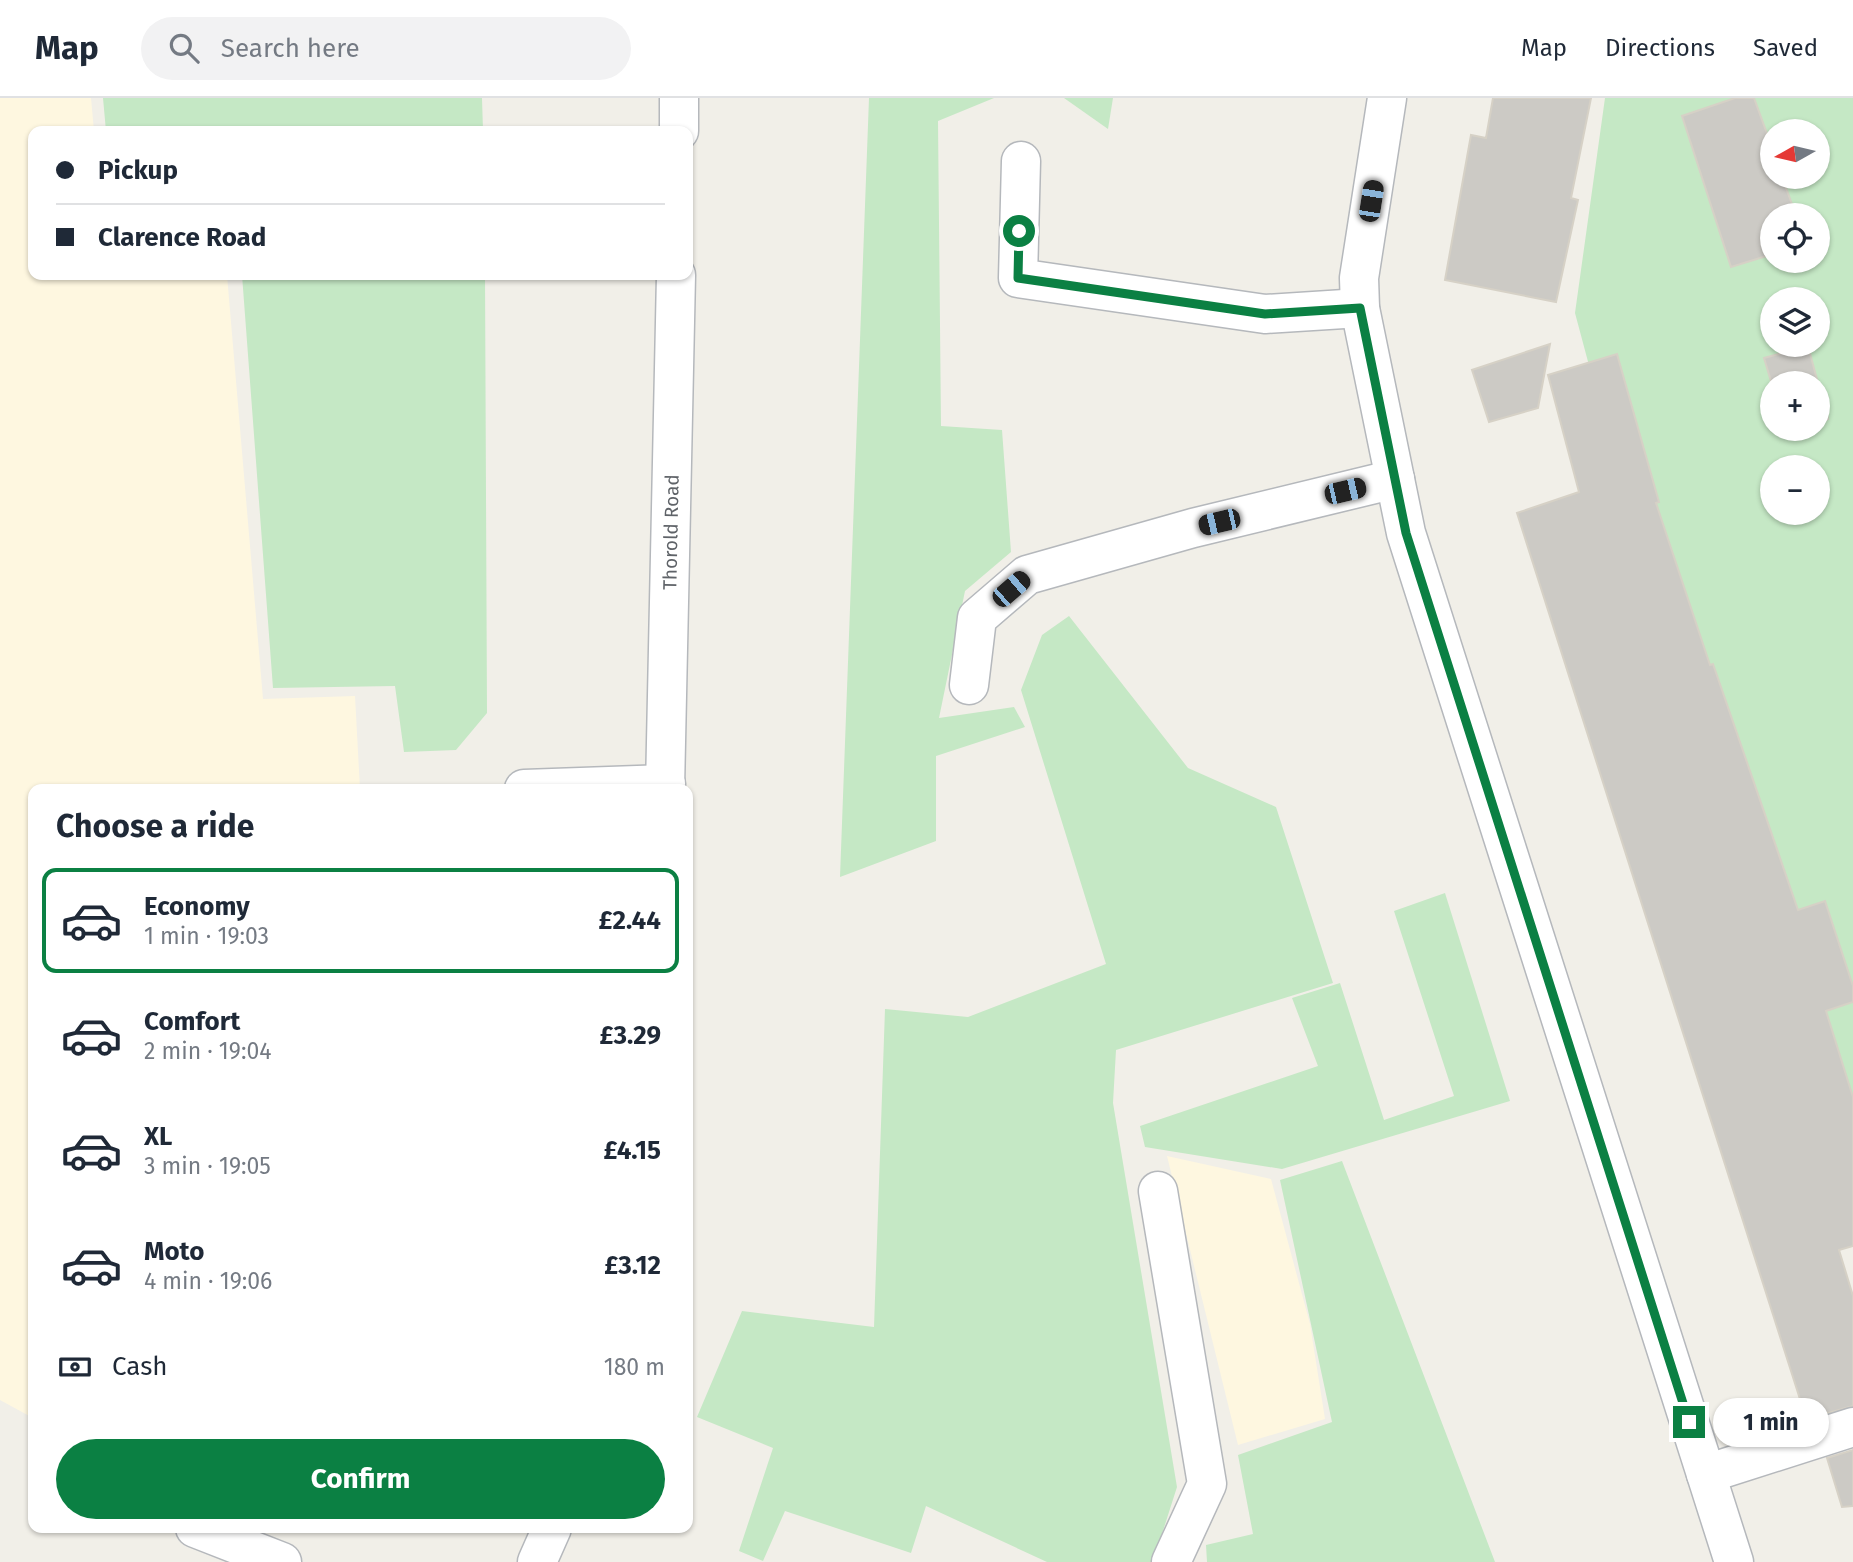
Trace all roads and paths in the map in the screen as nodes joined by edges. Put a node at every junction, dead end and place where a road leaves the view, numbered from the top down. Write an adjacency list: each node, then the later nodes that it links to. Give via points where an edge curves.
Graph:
1 (679, 98): 3 (street)
2 (1387, 98): 6 (street, via 1359,278)
3 (679, 126)
4 (1021, 161): 6 (street, via 1018,278 1265,314)
5 (676, 280): 9 (street, Thorold Road)
6 (1360, 308): 7 (street)
7 (1395, 479): 8 (street, via 1193,528 1027,575 978,618); 12 (street, via 1406,533)
8 (969, 685)
9 (666, 784)
10 (1158, 1191): 17 (street, via 1207,1484)
11 (1853, 1427): 12 (street)
12 (1706, 1474): 18 (street)
13 (208, 1533): 15 (street)
14 (550, 1533): 16 (street)
15 (282, 1562)
16 (537, 1562)
17 (1171, 1562)
18 (1734, 1562)

